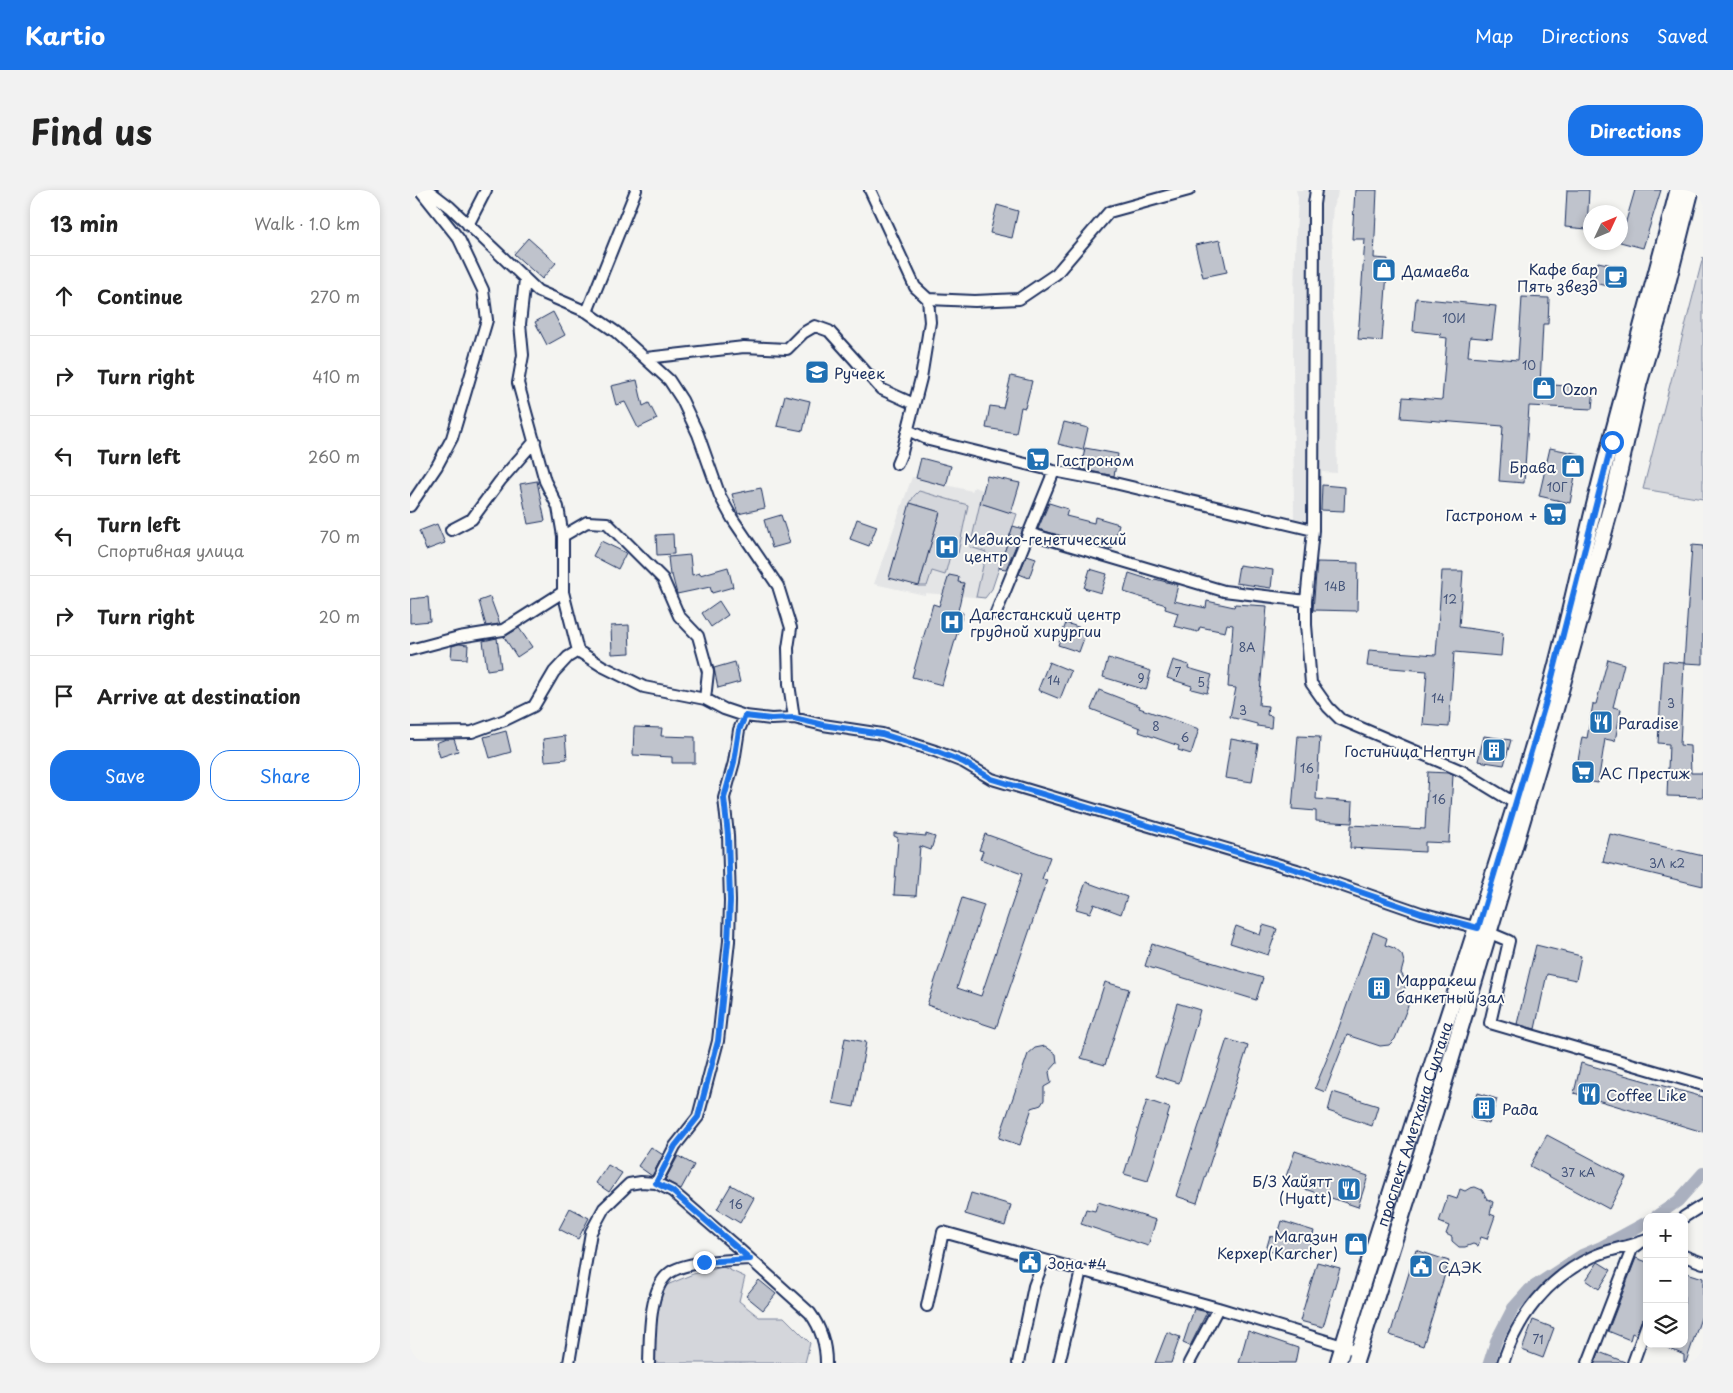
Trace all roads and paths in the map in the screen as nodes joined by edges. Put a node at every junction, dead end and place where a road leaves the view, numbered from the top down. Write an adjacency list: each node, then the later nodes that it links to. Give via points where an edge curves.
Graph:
1 (420, 190): 20 (street, via 459,240 483,290 487,320 452,438)
2 (428, 190): 10 (street)
3 (486, 190): 10 (street)
4 (636, 190): 13 (street)
5 (870, 190): 12 (street, via 915,287)
6 (1189, 190): 12 (street, via 1109,212 1056,274 1019,299)
7 (1316, 190): 22 (street)
8 (1678, 190): 34 (main road, проспект Аметхана Султана, via 1596,500)
9 (1690, 190): 34 (main road, via 1588,592)
10 (468, 225): 11 (street)
11 (525, 279): 13 (street, via 538,291); 17 (street, via 520,324 523,355 518,383)
12 (928, 299): 15 (street, via 930,322)
13 (587, 312): 14 (street)
14 (646, 358): 15 (street, via 744,347 787,349 815,326 828,331 880,389); 32 (street, via 669,380 682,400 720,496 778,586 791,628 789,684)
15 (914, 404): 16 (street)
16 (908, 430): 18 (street); 19 (street, via 929,440)
17 (535, 441): 21 (street, via 472,519); 24 (street, via 546,481 558,507)
18 (897, 464)
19 (1054, 471): 22 (street); 23 (street)
20 (410, 506)
21 (451, 530)
22 (1313, 530): 26 (street)
23 (1028, 532): 26 (street, via 1224,591); 27 (street)
24 (563, 536): 25 (street); 30 (street, via 587,522 607,523 663,579 679,616 698,636 708,672)
25 (563, 592): 28 (street, via 503,630); 29 (street)
26 (1306, 601): 34 (street, via 1311,683 1340,719 1462,771)
27 (996, 612)
28 (410, 650)
29 (578, 651): 30 (street, via 644,687); 33 (street, via 559,667 534,706 527,710 472,732)
30 (704, 699): 31 (street)
31 (745, 716): 32 (street); 37 (street, via 724,798 730,901 718,1041 698,1117 675,1146)
32 (794, 718): 35 (street, via 910,741 963,762 992,779)
33 (410, 733)
34 (1520, 807): 35 (main road, проспект Аметхана Султана)
35 (1484, 930): 36 (street, via 1509,941 1490,1023); 50 (main road, проспект Аметхана Султана); 51 (main road)
36 (1703, 1085)
37 (656, 1183): 43 (street, via 672,1191); 52 (street, via 628,1184 604,1208 591,1232)
38 (1703, 1204): 39 (street)
39 (1688, 1214)
40 (1643, 1241): 59 (street, via 1592,1257 1549,1286 1520,1322)
41 (1643, 1242): 60 (street, via 1632,1249)
42 (1688, 1257): 45 (street)
43 (750, 1259): 53 (street, via 704,1262 668,1274 661,1282 651,1317); 54 (street, via 810,1313 823,1338)
44 (1044, 1260): 46 (street); 47 (street, via 943,1232); 55 (street, via 1034,1286)
45 (1703, 1263)
46 (1081, 1270): 48 (street); 56 (street)
47 (927, 1306)
48 (1218, 1308): 50 (street); 57 (street)
49 (1643, 1335): 61 (street)
50 (1343, 1346): 51 (street); 58 (main road, проспект Аметхана Султана)
51 (1357, 1357)
52 (569, 1363)
53 (649, 1363)
54 (826, 1363)
55 (1018, 1363)
56 (1059, 1363)
57 (1189, 1363)
58 (1338, 1363)
59 (1504, 1363)
60 (1588, 1363)
61 (1633, 1363)

